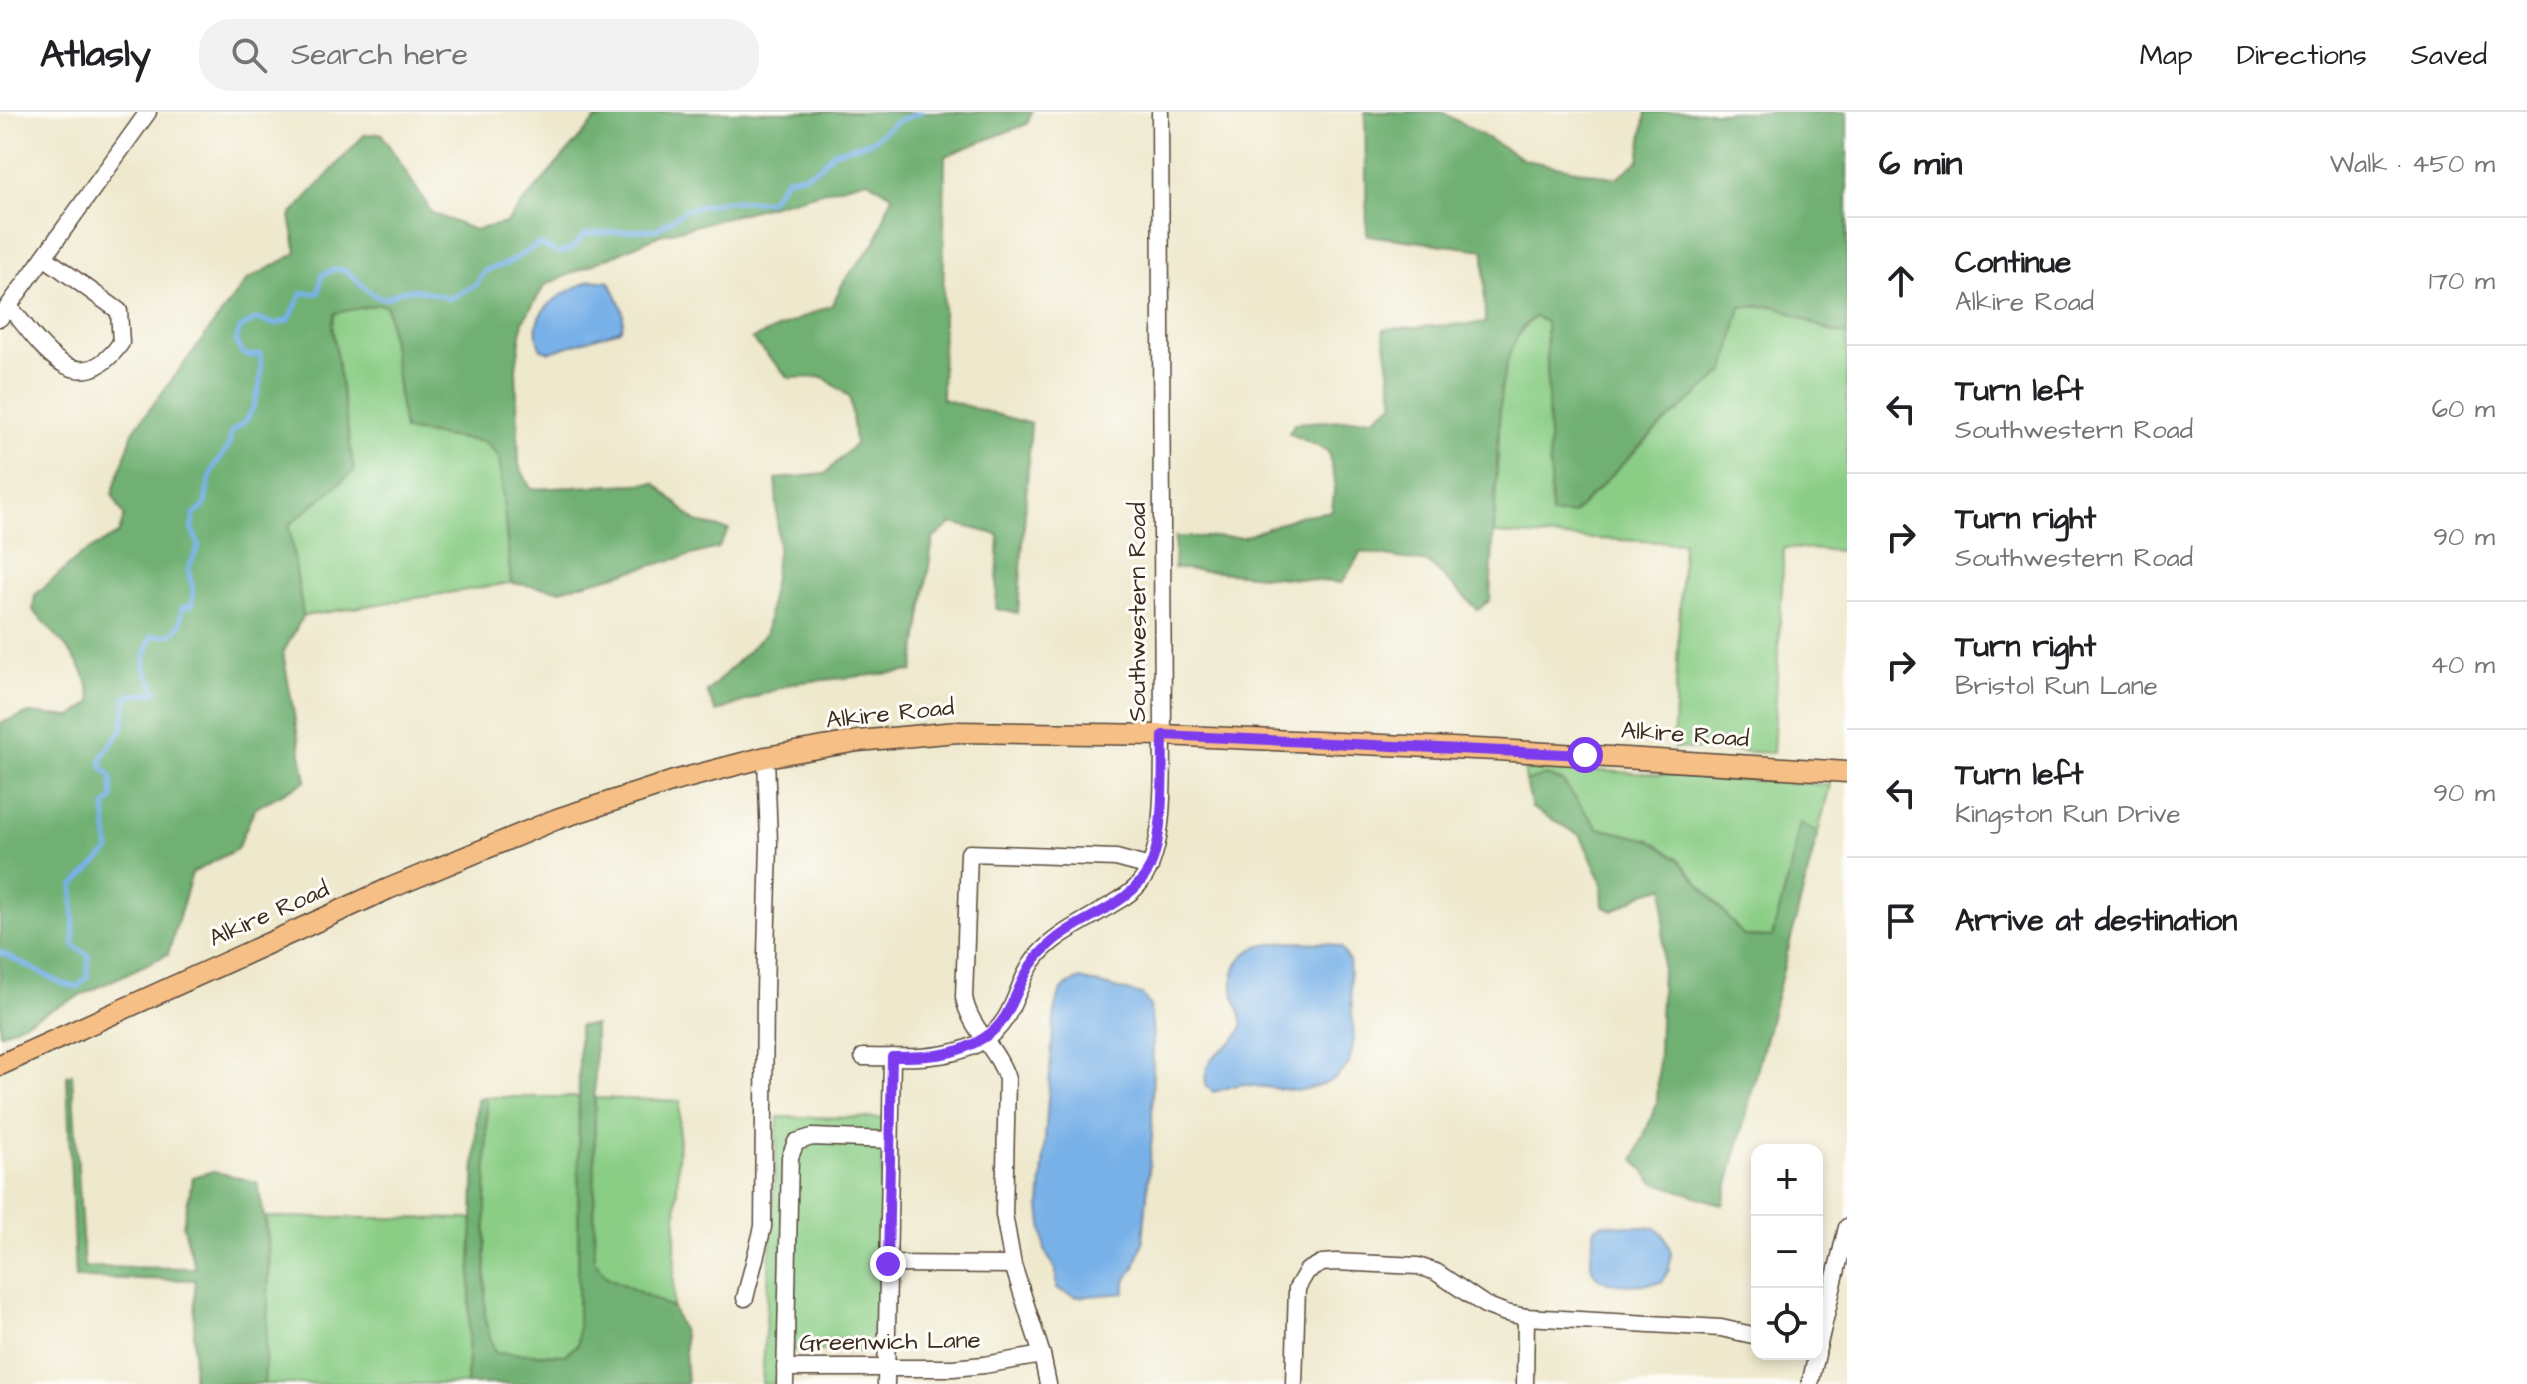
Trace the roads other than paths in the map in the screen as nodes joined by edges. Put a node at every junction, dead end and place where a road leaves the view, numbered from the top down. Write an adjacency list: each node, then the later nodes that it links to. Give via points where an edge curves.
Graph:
1 (148, 112): 3 (street)
2 (1160, 112): 5 (street, Southwestern Road)
3 (44, 257): 4 (street); 4 (street, via 119,311 121,343 110,359 96,369 78,371 56,360)
4 (4, 312)
5 (1163, 735): 6 (main road, Alkire Road, via 939,732); 7 (main road, Alkire Road); 8 (street, Southwestern Road, via 1158,845)
6 (766, 757): 12 (main road, Alkire Road, via 557,819 299,928); 17 (street, via 763,1227)
7 (1847, 772)
8 (1150, 867): 9 (street, Southwestern Road, via 1124,897 1039,954 1005,1019); 9 (street, via 1116,858 969,853 964,997 970,1018)
9 (985, 1037): 11 (street, via 949,1054); 16 (street, via 1007,1079 1004,1214)
10 (863, 1057): 11 (street)
11 (892, 1057): 13 (street)
12 (0, 1065)
13 (890, 1140): 15 (street); 23 (street, via 812,1137 796,1142 790,1157)
14 (1847, 1227): 19 (street)
15 (888, 1264): 16 (street); 24 (street)
16 (1013, 1265): 21 (street)
17 (745, 1298)
18 (1526, 1317): 20 (street, via 1721,1328); 26 (street, via 1485,1305 1418,1266 1322,1263 1307,1271 1297,1288); 27 (street)
19 (1823, 1327)
20 (1751, 1335)
21 (1042, 1355): 24 (street, Greenwich Lane); 25 (street)
22 (1815, 1360): 28 (street)
23 (785, 1376): 24 (street, Greenwich Lane)
24 (886, 1376)
25 (1048, 1384)
26 (1294, 1384)
27 (1525, 1384)
28 (1810, 1384)

